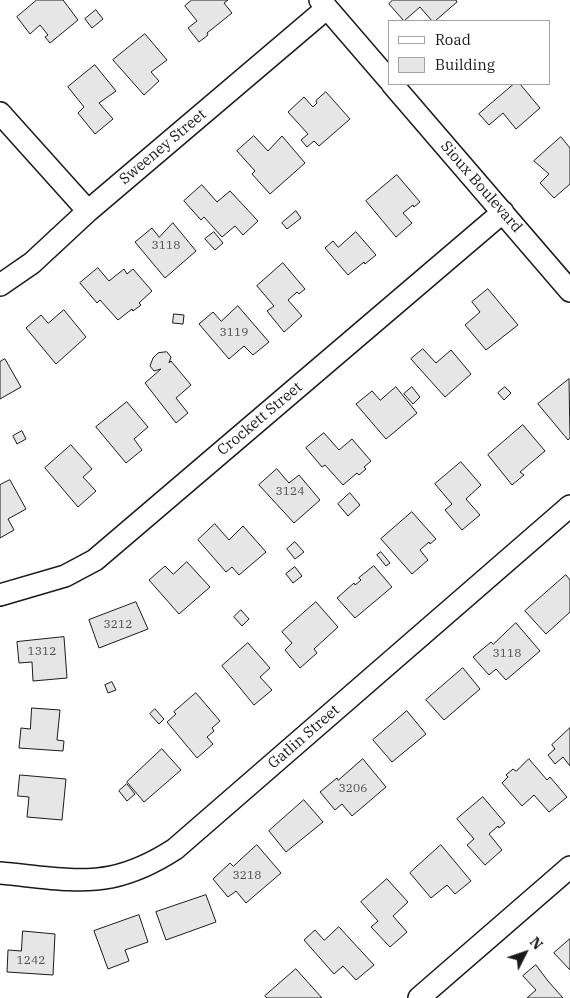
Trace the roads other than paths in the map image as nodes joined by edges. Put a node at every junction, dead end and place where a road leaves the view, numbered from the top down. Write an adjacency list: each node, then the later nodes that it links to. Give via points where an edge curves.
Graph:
1 (323, 4): 2 (street); 5 (street, Sweeney Street)
2 (388, 79)
3 (393, 85): 6 (street, Sioux Boulevard)
4 (0, 113): 5 (street)
5 (88, 211): 7 (street, Sweeney Street, via 32,263)
6 (503, 212): 8 (street, Sioux Boulevard); 10 (street, Crockett Street, via 95,560 65,576)
7 (0, 285)
8 (570, 291)
9 (570, 506): 12 (street, Gatlin Street, via 169,853 111,877 84,880)
10 (0, 595)
11 (570, 867): 13 (street)
12 (0, 873)
13 (418, 998)

